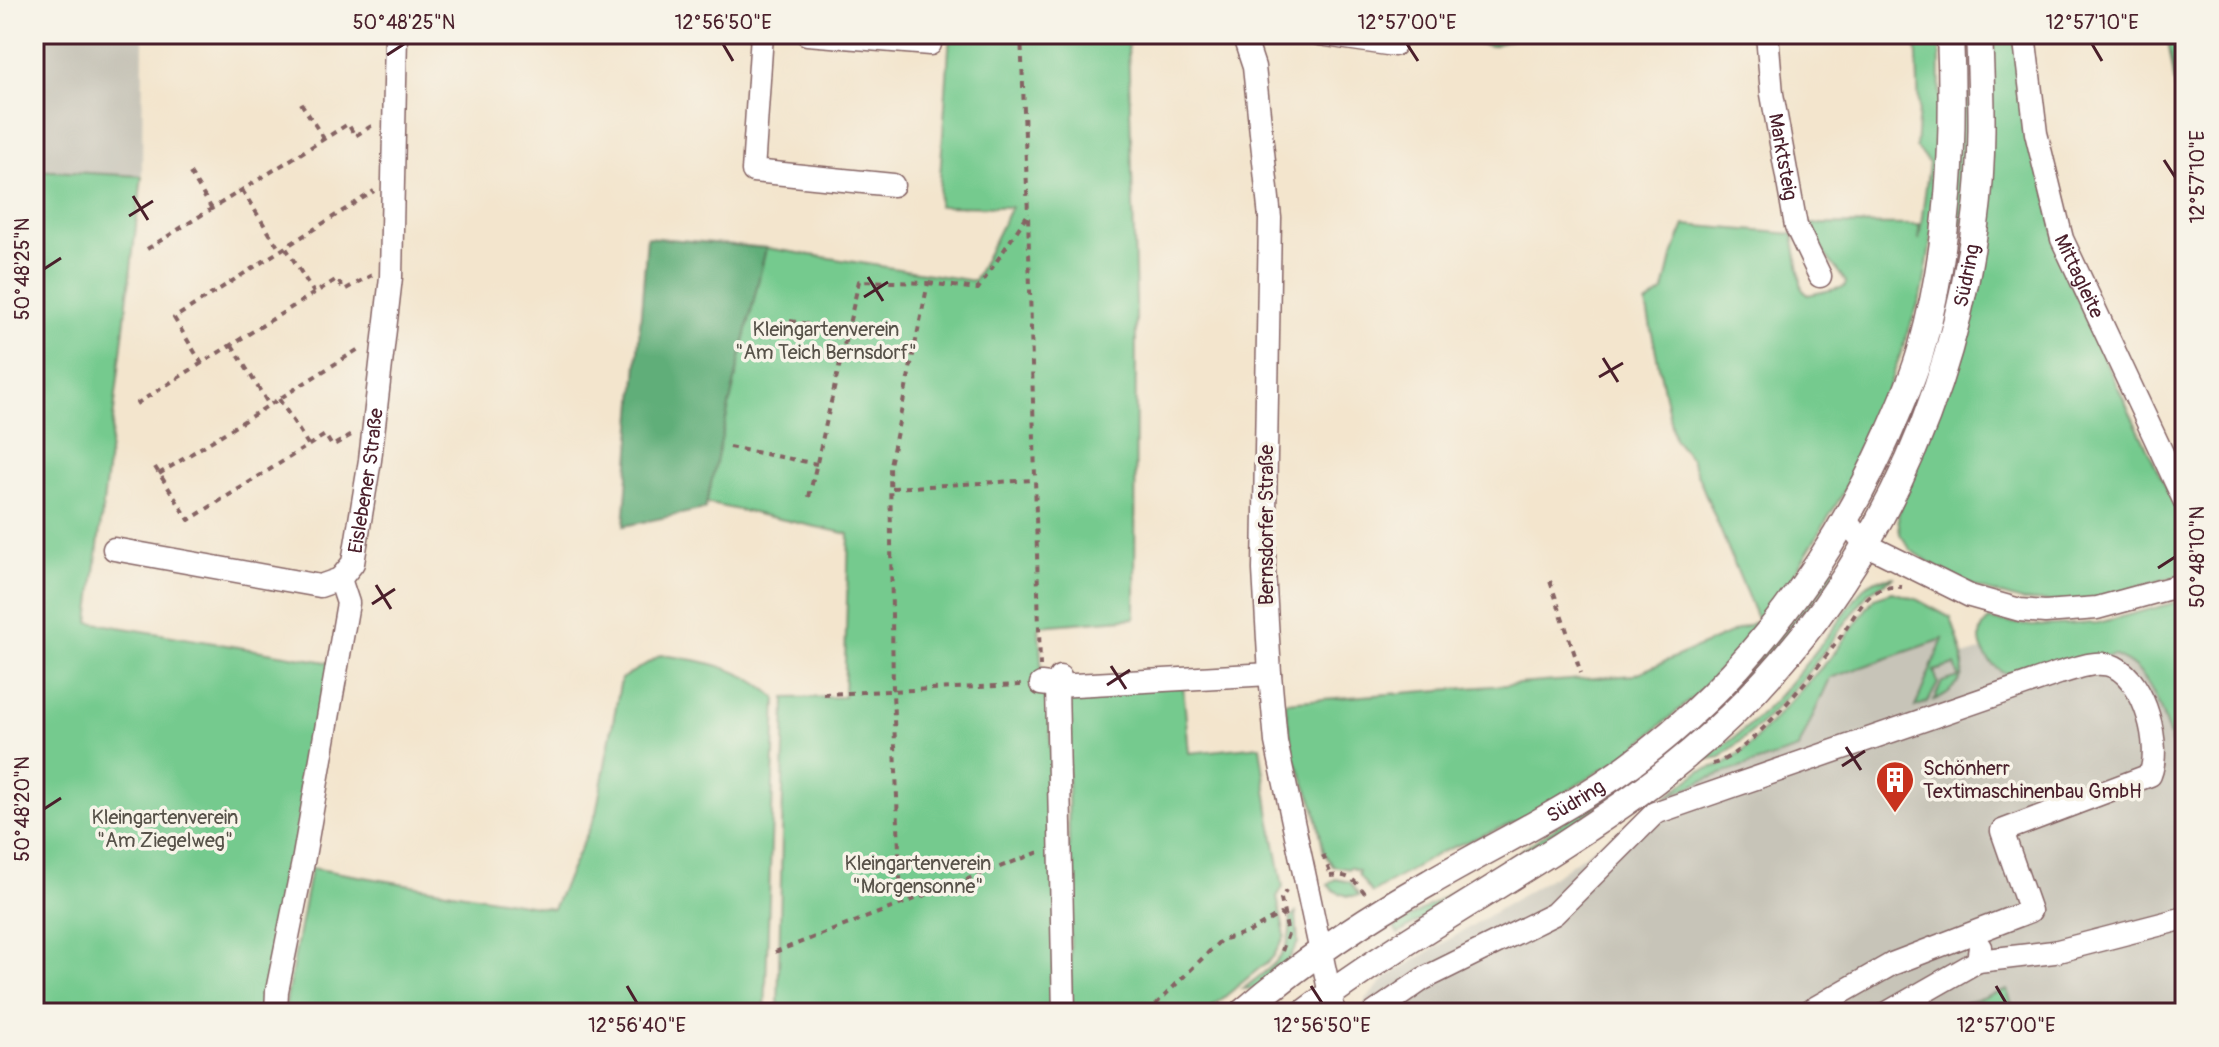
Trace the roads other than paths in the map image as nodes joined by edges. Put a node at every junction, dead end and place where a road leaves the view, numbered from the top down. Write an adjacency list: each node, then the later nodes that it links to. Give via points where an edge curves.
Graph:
1 (396, 34): 18 (street, Eislebener Straße, via 391,277 353,563)
2 (762, 34): 12 (street, via 753,171)
3 (807, 34): 10 (street)
4 (1243, 34): 20 (street, Bernsdorfer Straße, via 1254,67 1270,218 1264,570)
5 (1319, 34): 11 (street)
6 (1767, 34): 13 (street, Marktsteig, via 1772,94 1796,226)
7 (1950, 34): 15 (main road, Südring, via 1952,157 1937,278 1920,352 1900,407)
8 (1979, 34): 16 (main road, Südring, via 1979,178 1959,311 1918,439)
9 (2024, 34): 14 (street, Mittagleite, via 2036,133 2062,239)
10 (930, 44)
11 (1394, 45)
12 (893, 185)
13 (1820, 276)
14 (2185, 502)
15 (1845, 520): 16 (street); 23 (main road, Südring, via 1758,646 1658,743 1576,801 1428,883)
16 (1865, 544): 19 (street, via 1970,596 2020,610 2097,608); 25 (main road, Südring, via 1840,589 1731,717 1642,790 1546,857 1398,946)
17 (114, 549): 18 (street, via 320,586)
18 (340, 579): 26 (street, Eislebener Straße, via 348,603)
19 (2185, 584)
20 (1270, 674): 23 (street, Bernsdorfer Straße, via 1276,742); 27 (street, via 1052,682)
21 (2185, 918): 24 (street, via 2054,952)
22 (1982, 930): 24 (street); 30 (street, via 2030,911 2002,831 2150,775 2154,732 2132,683 2117,668 2097,663 2059,673 1655,813 1554,914 1423,979); 31 (street, via 1892,964)
23 (1320, 953): 25 (street, Bernsdorfer Straße); 28 (main road, Südring)
24 (1978, 961): 32 (street)
25 (1332, 1003): 29 (main road, Südring)
26 (276, 1013)
27 (1064, 1013)
28 (1242, 1013)
29 (1304, 1013)
30 (1374, 1013)
31 (1806, 1013)
32 (1887, 1013)

